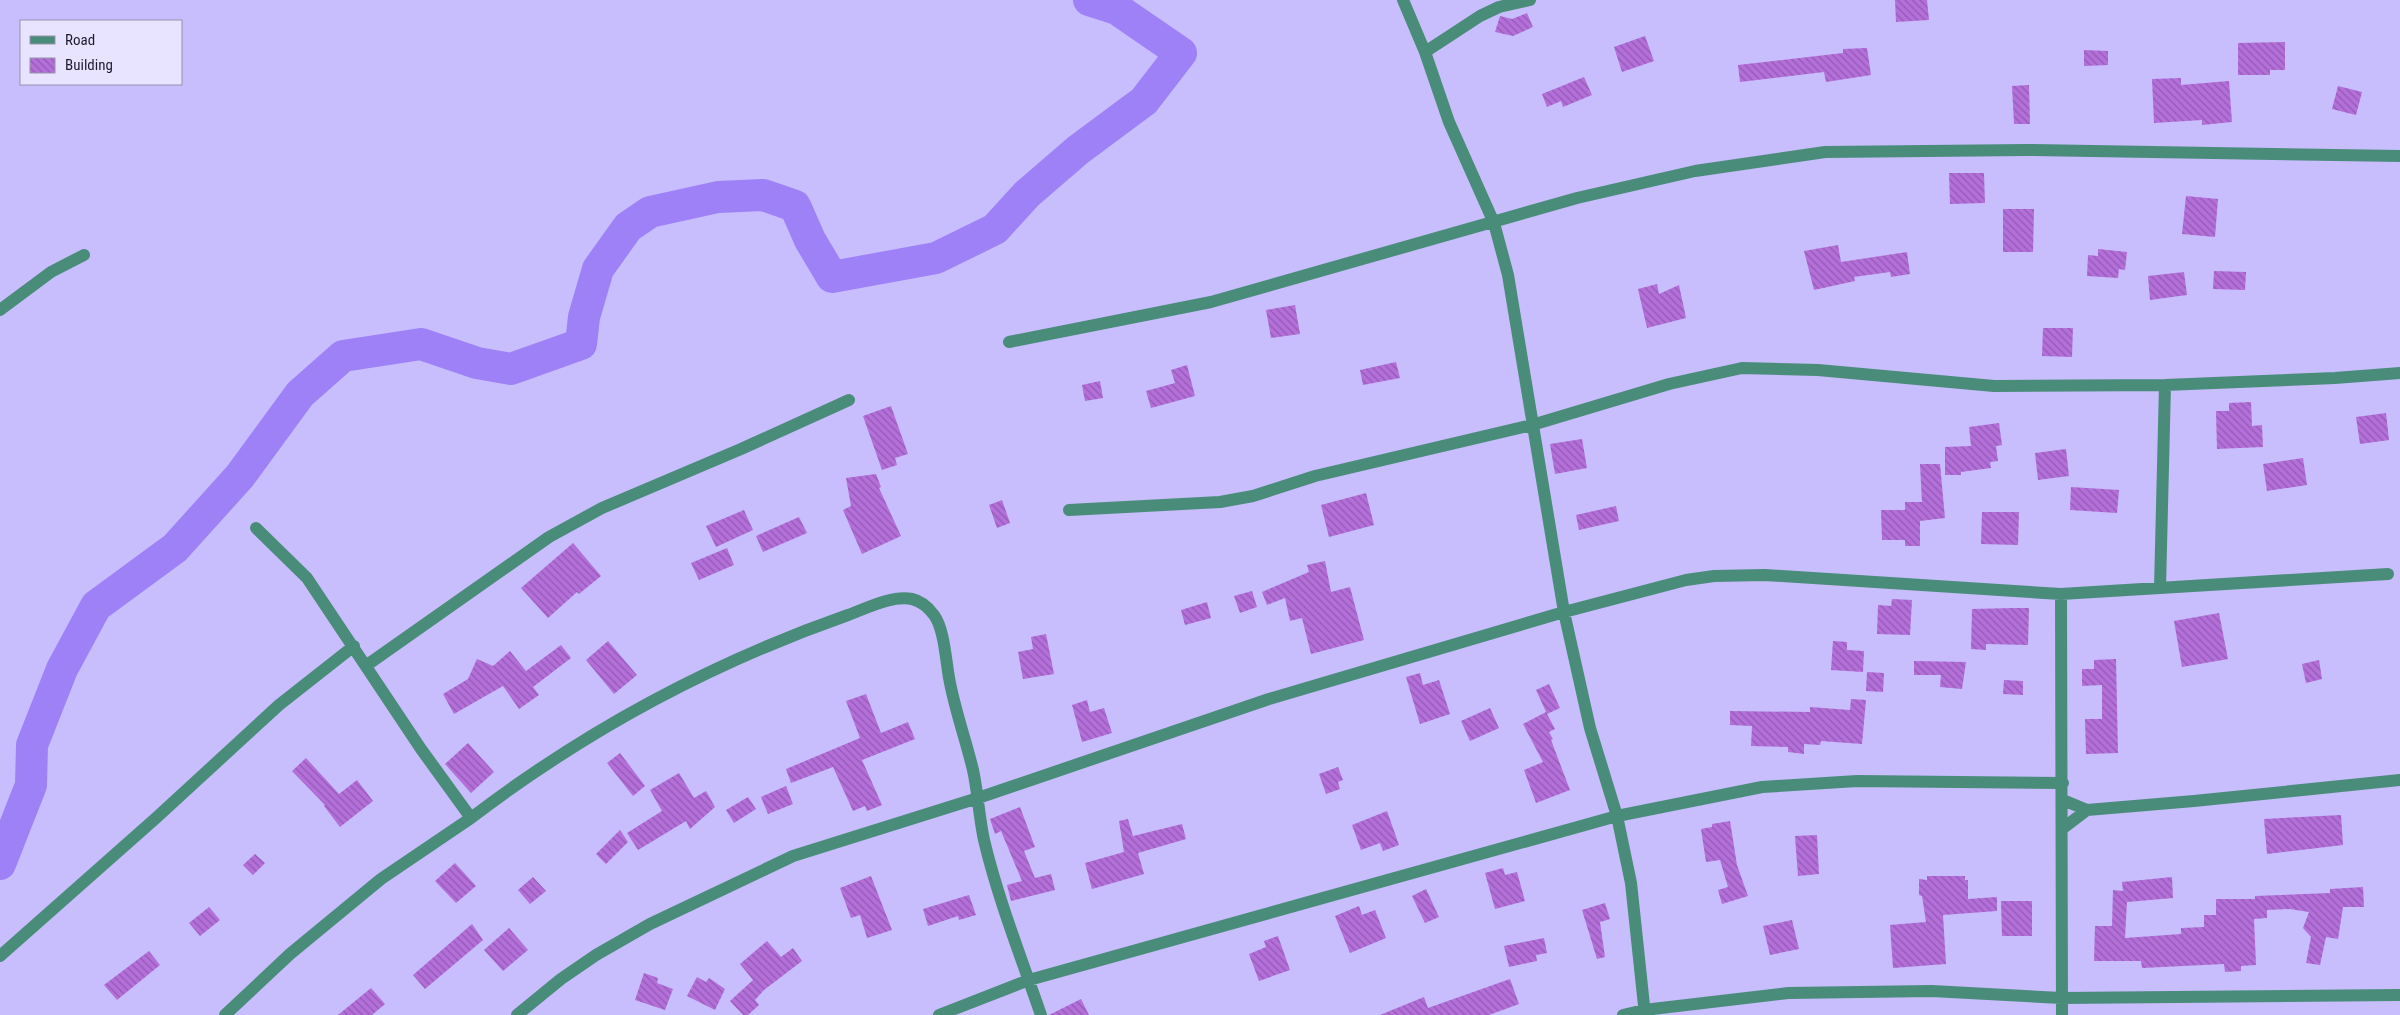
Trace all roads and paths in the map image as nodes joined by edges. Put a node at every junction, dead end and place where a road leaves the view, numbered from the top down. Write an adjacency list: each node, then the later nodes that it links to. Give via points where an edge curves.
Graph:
1 (1403, 0): 3 (street)
2 (1530, 0): 3 (street, via 1499,7 1480,16)
3 (1425, 52): 5 (street, via 1449,122)
4 (2400, 156): 5 (street, via 2028,150 1825,152 1695,171 1577,198)
5 (1494, 223): 8 (street, via 1324,268 1212,302); 12 (street, via 1517,322)
6 (84, 256): 7 (street, via 52,272)
7 (0, 310)
8 (1009, 342)
9 (2400, 372): 10 (street)
10 (2165, 385): 12 (street, via 1994,386 1818,370 1742,368 1669,384); 16 (street)
11 (849, 400): 20 (street, via 602,508 556,532)
12 (1532, 425): 13 (street, via 1315,476 1253,496 1220,502); 18 (street)
13 (1069, 510)
14 (256, 528): 19 (street, via 307,578)
15 (2388, 574): 16 (street)
16 (2160, 588): 17 (street)
17 (2061, 594): 18 (street, via 1850,579 1714,576 1686,580); 22 (street)
18 (1564, 612): 23 (street, via 1269,698); 26 (street, via 1590,728)
19 (354, 646): 20 (street); 29 (street, via 279,705)
20 (367, 665): 27 (street, via 421,749)
21 (2400, 780): 25 (street)
22 (2063, 783): 24 (street); 26 (street, via 1857,781 1762,787)
23 (978, 798): 27 (street, via 936,617 925,604 910,598 890,600 788,636 661,697 611,724); 30 (street, via 984,839); 35 (street, via 793,856 627,937 561,979)
24 (2063, 800): 25 (street); 28 (street)
25 (2087, 810): 28 (street)
26 (1617, 816): 30 (street); 33 (street, via 1631,883)
27 (471, 818): 34 (street, via 374,885 290,954)
28 (2062, 829): 32 (street)
29 (0, 956)
30 (1029, 980): 36 (street); 37 (street)
31 (2400, 995): 32 (street)
32 (2061, 998): 33 (street, via 1932,991 1788,993); 39 (street)
33 (1645, 1012): 38 (street)
34 (225, 1015)
35 (517, 1015)
36 (939, 1015)
37 (1041, 1015)
38 (1623, 1015)
39 (2062, 1015)

